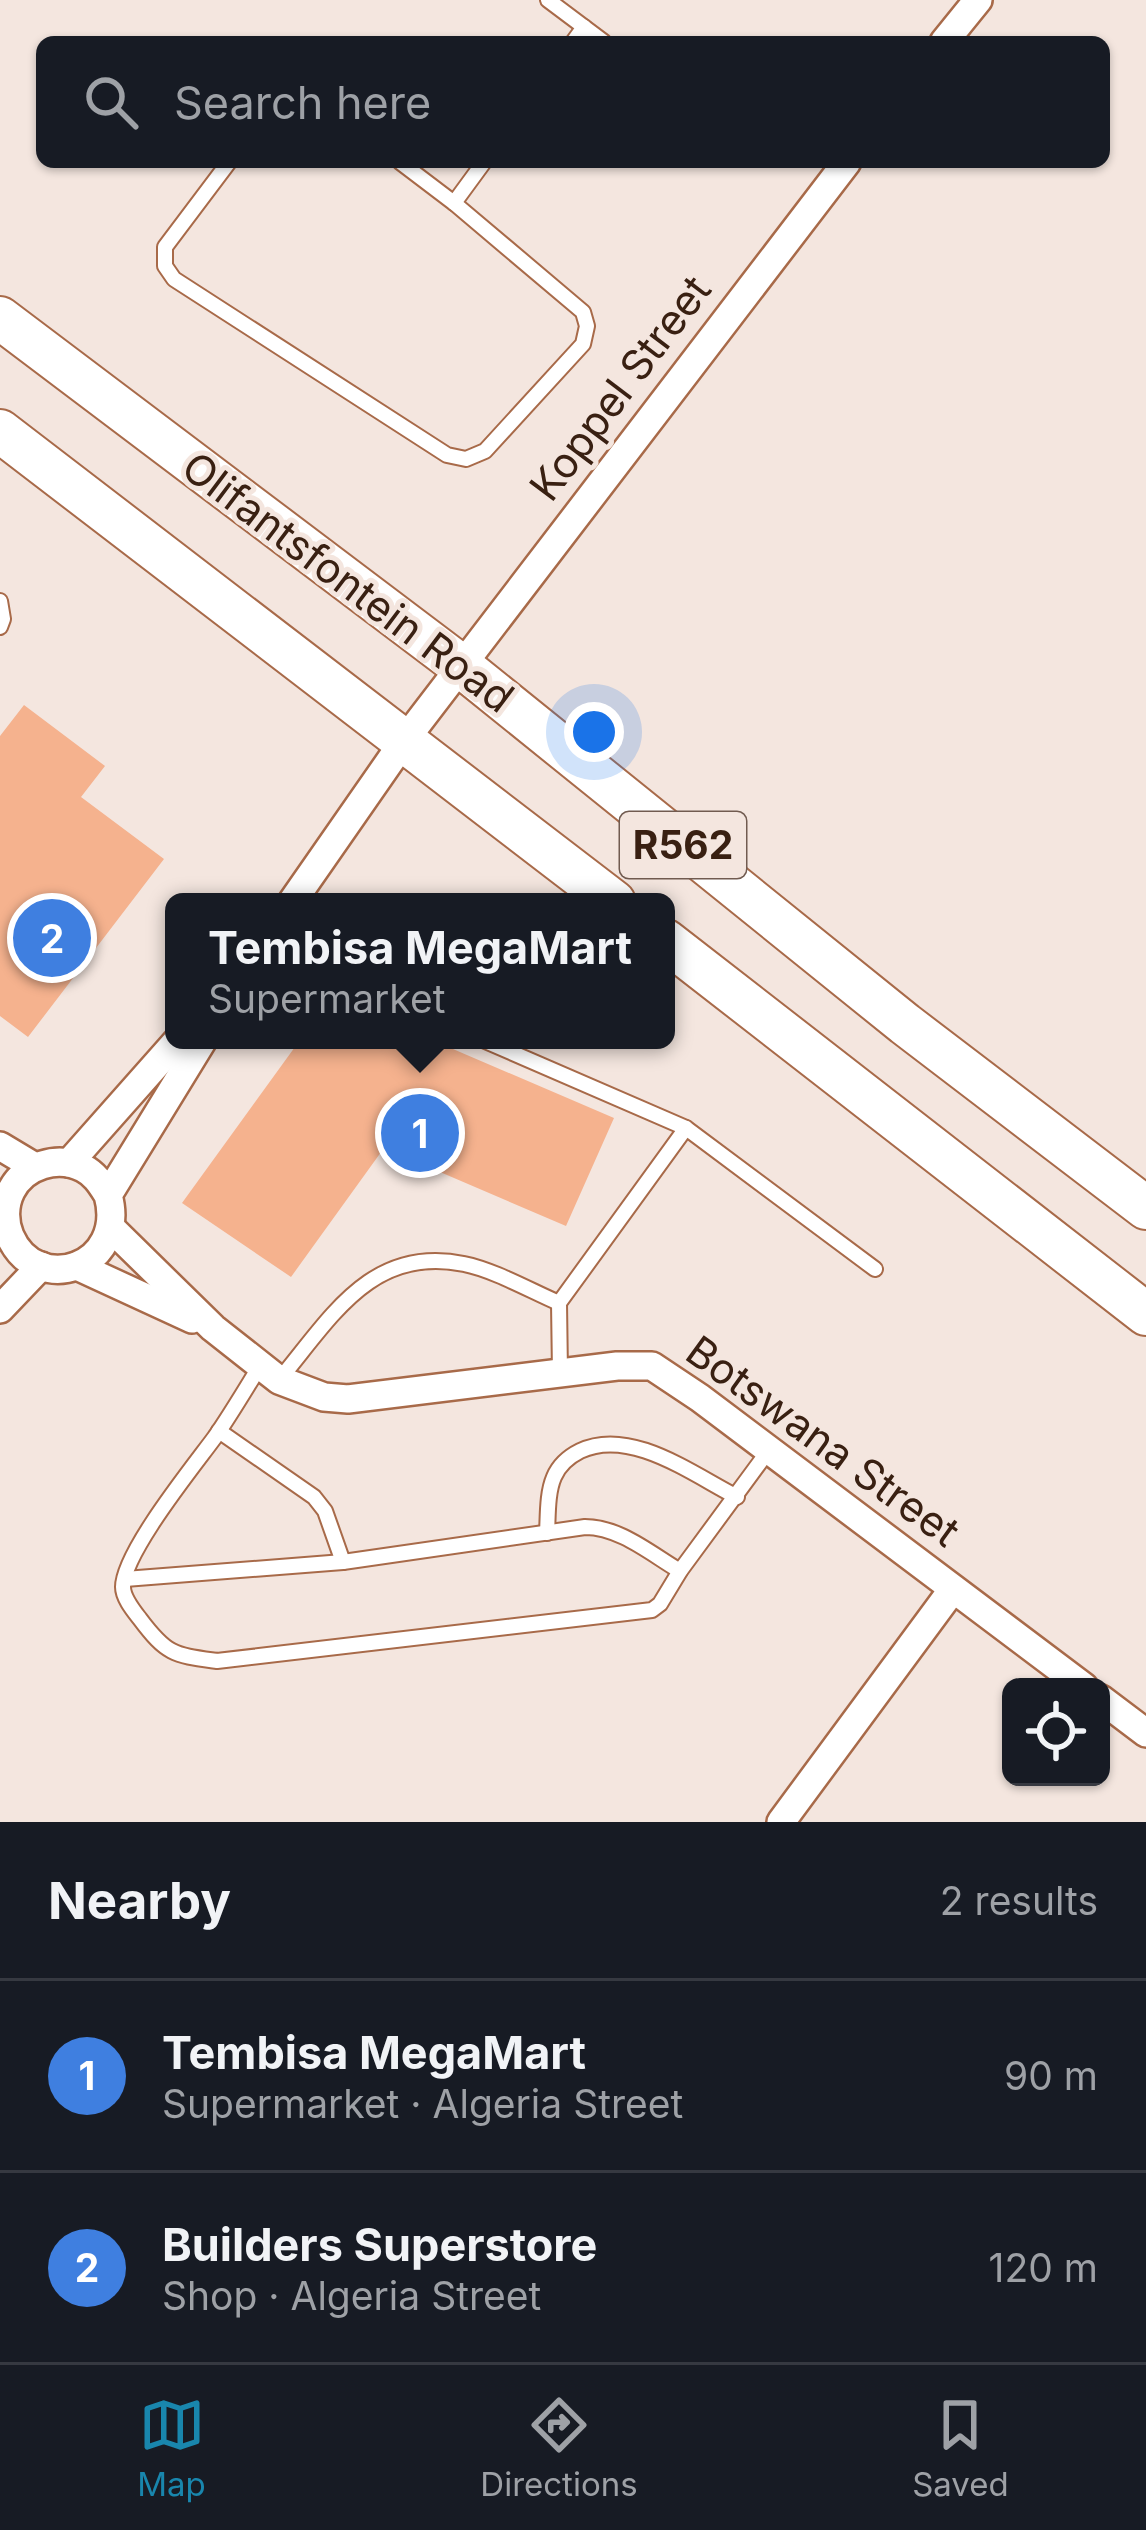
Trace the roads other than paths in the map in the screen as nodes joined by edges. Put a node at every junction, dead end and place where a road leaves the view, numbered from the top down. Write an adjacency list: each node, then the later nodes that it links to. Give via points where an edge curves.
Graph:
1 (548, 0): 3 (lane)
2 (978, 0): 6 (street)
3 (584, 27): 4 (lane); 5 (lane)
4 (577, 36)
5 (596, 36)
6 (949, 36)
7 (224, 168): 11 (lane, via 165,247 174,279 446,455 466,459 484,451 583,344 587,326 583,312)
8 (408, 168): 11 (lane)
9 (480, 168): 11 (lane)
10 (842, 168): 16 (street, Koppel Street)
11 (454, 202)
12 (0, 318): 16 (main road, Olifantsfontein Road / R562)
13 (0, 431): 17 (main road, R562)
14 (0, 601): 15 (lane)
15 (0, 627)
16 (461, 666): 17 (street, Koppel Street); 30 (main road, Olifantsfontein Road / R562)
17 (404, 741): 18 (street, Koppel Street); 19 (main road, R562)
18 (298, 893)
19 (602, 893)
20 (675, 948): 38 (main road)
21 (170, 1049): 26 (street)
22 (197, 1049): 28 (street)
23 (504, 1049): 24 (lane)
24 (686, 1128): 35 (lane); 36 (lane)
25 (0, 1146): 27 (street)
26 (69, 1163): 27 (street); 28 (street, via 95,1176)
27 (35, 1167): 29 (street)
28 (108, 1195): 31 (street)
29 (3, 1205): 32 (street)
30 (1146, 1208)
31 (111, 1228): 34 (street); 39 (street, Botswana Street)
32 (6, 1255): 33 (street)
33 (40, 1266): 34 (street); 37 (street)
34 (77, 1266): 39 (street, Botswana Street)
35 (875, 1269)
36 (559, 1303): 40 (lane); 41 (lane, via 469,1264 411,1262 351,1294)
37 (0, 1309)
38 (1146, 1314)
39 (212, 1328): 41 (street, Botswana Street)
40 (560, 1373): 41 (street, Botswana Street, via 348,1399); 43 (street, Botswana Street, via 652,1366)
41 (270, 1374): 42 (lane)
42 (219, 1431): 46 (lane, via 314,1497); 48 (lane, via 141,1540)
43 (769, 1450): 44 (lane); 49 (street, Botswana Street)
44 (737, 1497): 45 (lane, via 639,1447 592,1446 560,1465 551,1481); 47 (lane)
45 (547, 1533): 46 (lane); 47 (lane, via 601,1528)
46 (343, 1562): 48 (lane)
47 (680, 1571): 48 (lane, via 652,1610 218,1661 160,1646 133,1610)
48 (124, 1579)
49 (953, 1588): 50 (street, Botswana Street); 53 (street)
50 (1072, 1678)
51 (1110, 1707): 52 (street)
52 (1146, 1733)
53 (781, 1822)

